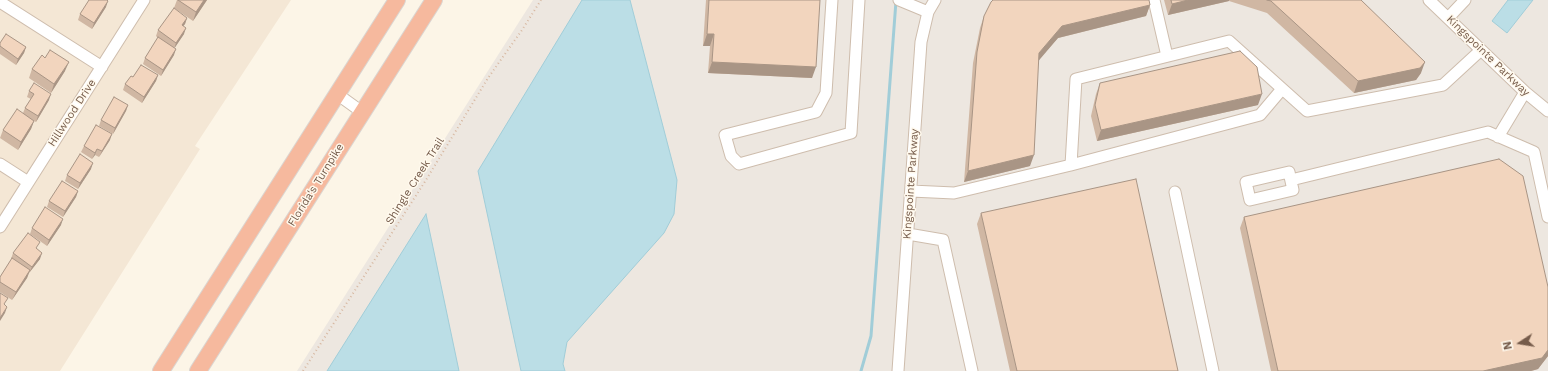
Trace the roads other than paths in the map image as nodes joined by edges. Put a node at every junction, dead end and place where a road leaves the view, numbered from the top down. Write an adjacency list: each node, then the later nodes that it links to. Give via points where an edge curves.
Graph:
1 (144, 0): 16 (street, Hillwood Drive)
2 (397, 0): 19 (highway)
3 (434, 0): 21 (highway, Florida's Turnpike)
4 (832, 0): 5 (street, via 826,93 816,112 725,135 731,156 739,164 851,133)
5 (859, 0)
6 (900, 0): 12 (street)
7 (935, 0): 12 (street, Kingspointe Parkway)
8 (1154, 0): 15 (street)
9 (1429, 0): 13 (street, Kingspointe Parkway)
10 (1465, 0): 13 (street)
11 (0, 2): 16 (street)
12 (928, 12): 27 (street, Kingspointe Parkway, via 921,42)
13 (1448, 18): 14 (street, Kingspointe Parkway)
14 (1481, 50): 17 (street, via 1443,85 1307,111); 18 (street, Kingspointe Parkway)
15 (1167, 56): 17 (street, via 1229,41); 24 (street, via 1076,79)
16 (102, 67): 26 (street, Hillwood Drive)
17 (1282, 89): 24 (street, via 1260,116)
18 (1525, 92): 20 (street, Kingspointe Parkway); 22 (street)
19 (337, 94): 21 (street); 32 (highway)
20 (1548, 111)
21 (362, 112): 33 (highway, Florida's Turnpike)
22 (1498, 137): 25 (street, via 1488,132); 29 (street, via 1534,152)
23 (0, 164): 26 (street)
24 (1071, 165): 27 (street, via 954,193)
25 (1291, 180)
26 (28, 182): 30 (street, Hillwood Drive)
27 (911, 191): 31 (street, Kingspointe Parkway)
28 (1175, 192): 36 (street)
29 (1548, 217)
30 (0, 227)
31 (908, 234): 34 (street, Kingspointe Parkway); 35 (street, via 943,240)
32 (161, 371)
33 (198, 371)
34 (898, 371)
35 (972, 371)
36 (1213, 371)

